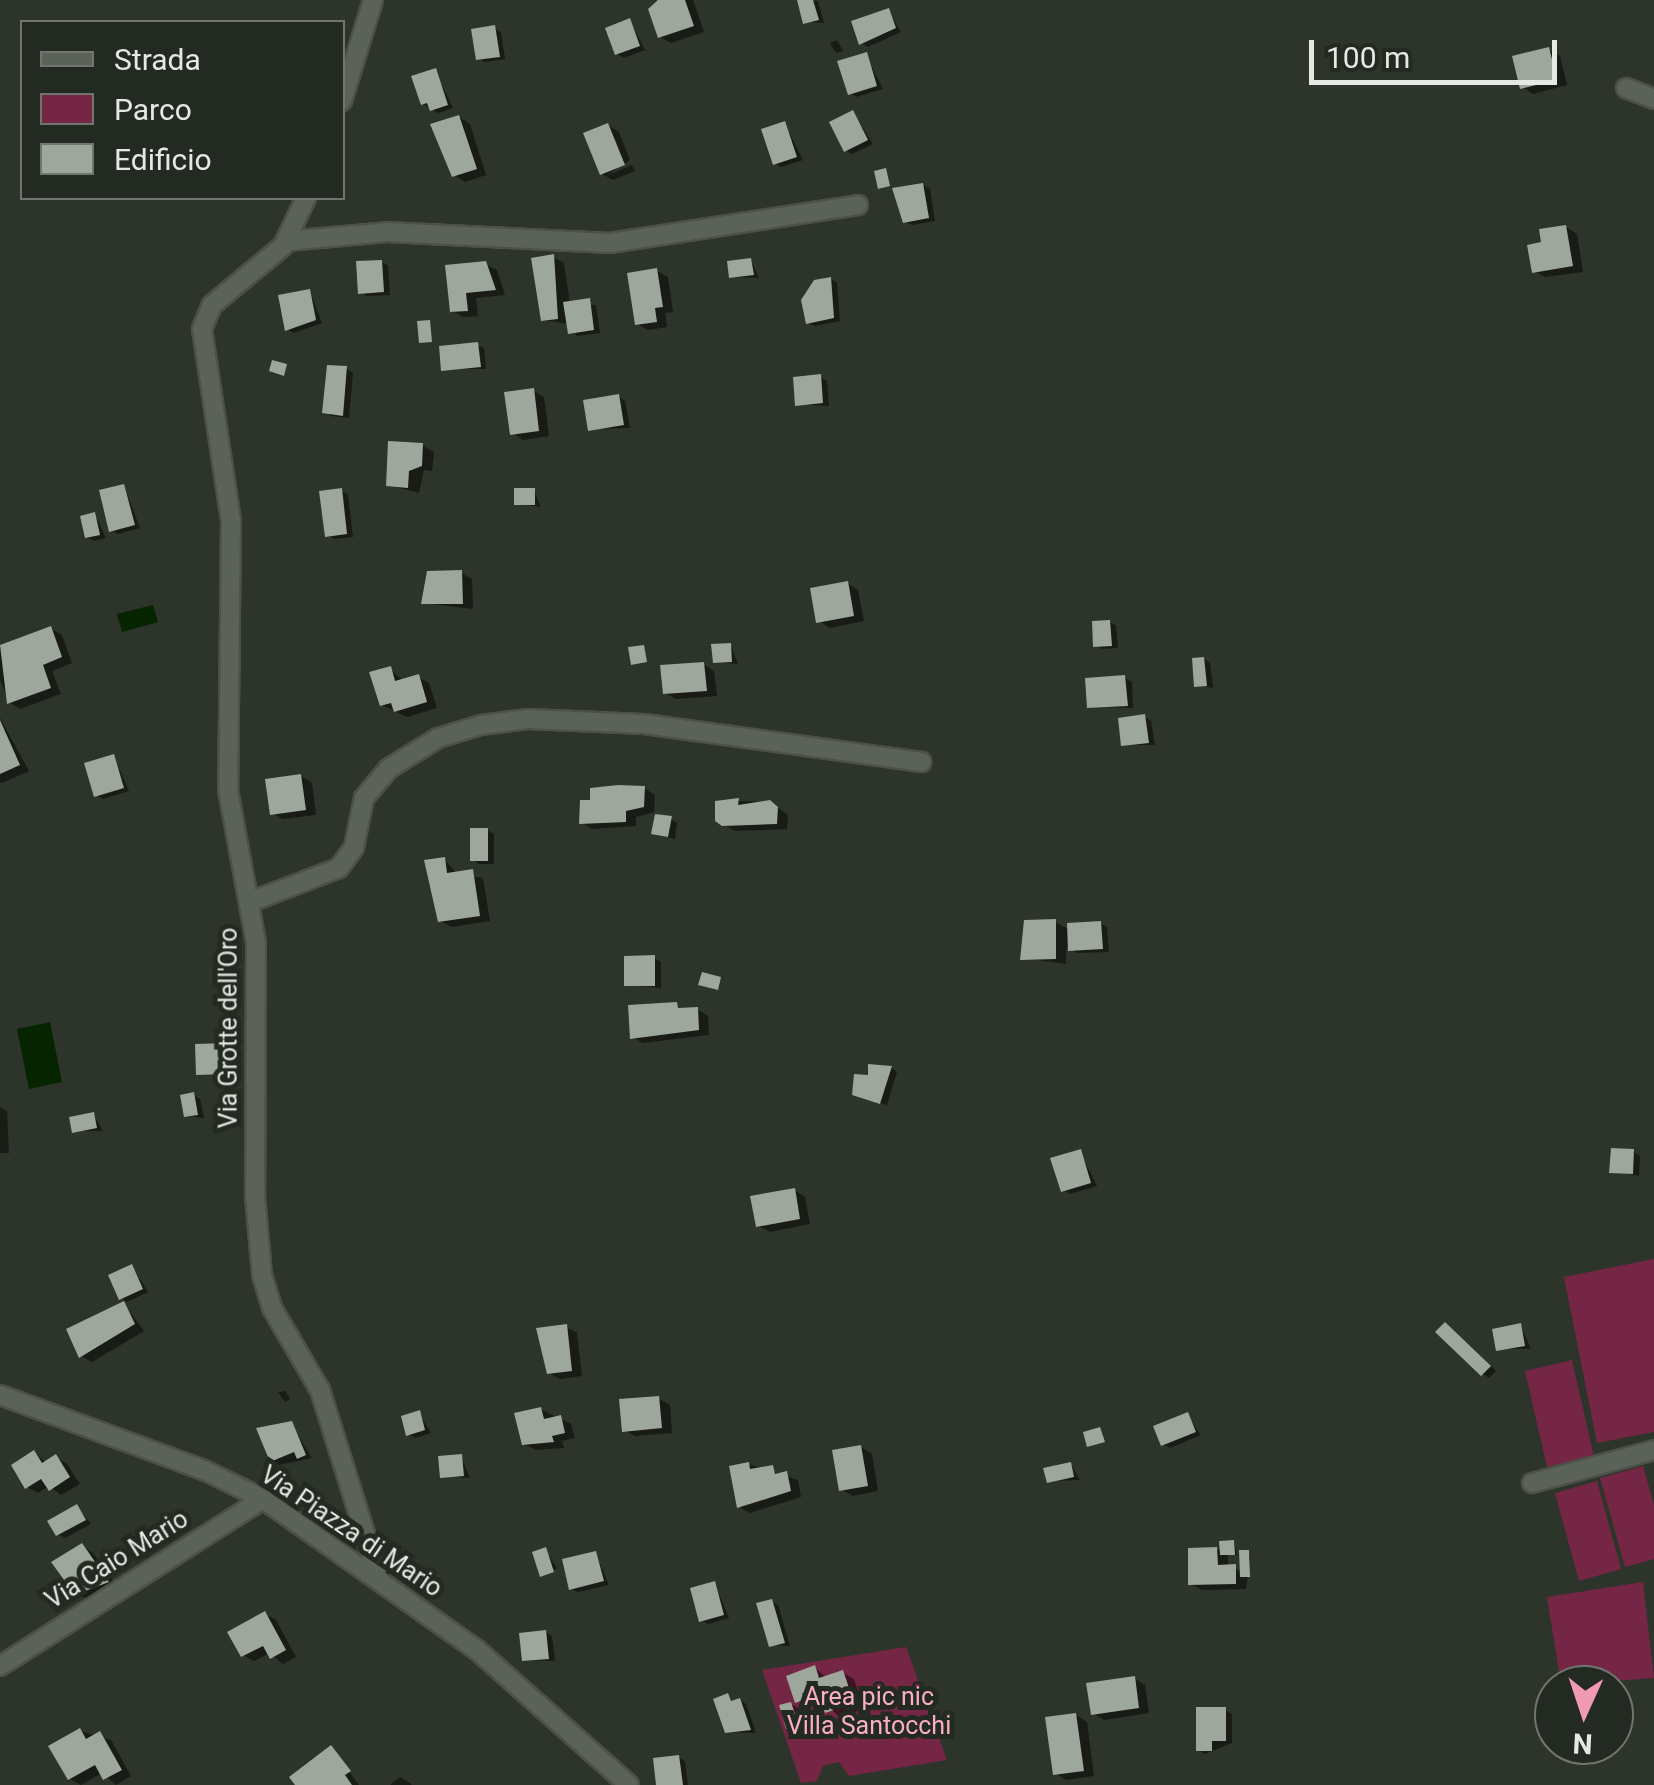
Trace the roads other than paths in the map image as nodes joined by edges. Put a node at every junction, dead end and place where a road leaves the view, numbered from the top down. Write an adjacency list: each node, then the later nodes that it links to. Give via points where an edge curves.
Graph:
1 (374, 0): 3 (street)
2 (1626, 88): 4 (street)
3 (345, 92)
4 (1654, 99)
5 (305, 200): 7 (street, Via Grotte dell'Oro)
6 (858, 206): 7 (street, via 610,243 387,232)
7 (287, 241): 9 (street, Via Grotte dell'Oro, via 212,305 202,326 232,534 229,804)
8 (921, 762): 9 (street, via 644,724 481,725 438,738 388,769 364,798 354,847 339,868)
9 (250, 902): 14 (street, Via Grotte dell'Oro, via 256,942 255,1208 263,1284 320,1390)
10 (0, 1394): 13 (street, Via Piazza di Mario, via 204,1470)
11 (1654, 1450): 12 (street)
12 (1532, 1483)
13 (263, 1499): 14 (street, Via Piazza di Mario); 15 (street, Via Caio Mario)
14 (380, 1580): 16 (street, Via Piazza di Mario, via 502,1672)
15 (0, 1666)
16 (629, 1785)

